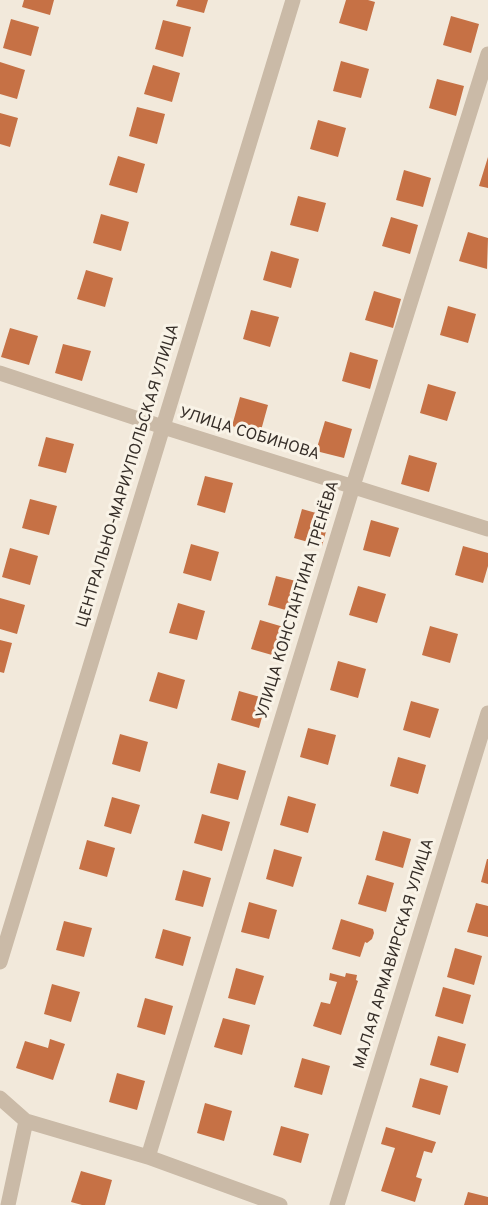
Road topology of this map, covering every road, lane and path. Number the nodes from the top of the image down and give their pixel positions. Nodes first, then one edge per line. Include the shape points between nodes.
1 (293, 0) edge
2 (488, 54) edge
3 (0, 373) edge
4 (163, 427) junction
5 (352, 486) junction
6 (488, 529) edge
7 (488, 713) edge
8 (0, 962) edge
9 (0, 1098) edge
10 (26, 1120) junction
11 (148, 1157) junction
12 (8, 1205) edge
13 (280, 1205) edge
14 (337, 1205) edge

1 - 4 street, ЦЕНТРАЛЬНО-МАРИУПОЛЬСКАЯ УЛИЦА
2 - 5 street, УЛИЦА КОНСТАНТИНА ТРЕНЁВА
3 - 4 street, УЛИЦА СОБИНОВА
4 - 5 street, УЛИЦА СОБИНОВА
4 - 8 street, ЦЕНТРАЛЬНО-МАРИУПОЛЬСКАЯ УЛИЦА
5 - 6 street, УЛИЦА СОБИНОВА
5 - 11 street, УЛИЦА КОНСТАНТИНА ТРЕНЁВА
7 - 14 street, МАЛАЯ АРМАВИРСКАЯ УЛИЦА
9 - 10 street
10 - 11 street
10 - 12 street
11 - 13 street

